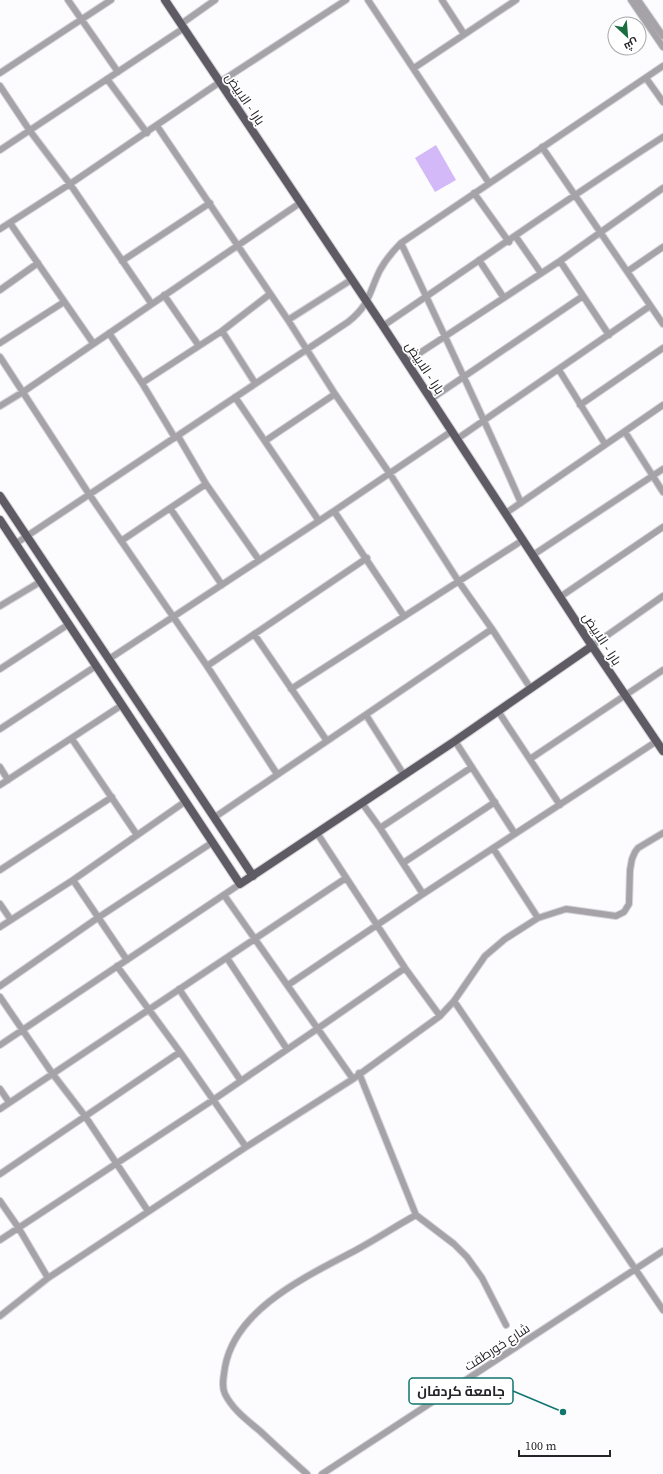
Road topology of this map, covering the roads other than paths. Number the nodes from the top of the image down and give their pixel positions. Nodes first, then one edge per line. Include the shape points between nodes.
1 (68, 0) edge
2 (111, 0) edge
3 (165, 0) edge
4 (215, 0) edge
5 (346, 0) edge
6 (368, 0) edge
7 (442, 0) edge
8 (516, 0) edge
9 (631, 0) edge
10 (638, 0) edge
11 (82, 19) junction
12 (182, 26) junction
13 (464, 34) junction
14 (663, 36) edge
15 (663, 47) edge
16 (663, 66) edge
17 (414, 68) junction
18 (118, 72) junction
19 (0, 73) edge
20 (646, 78) junction
21 (107, 79) junction
22 (220, 82) junction
23 (1, 88) edge
24 (663, 102) edge
25 (157, 126) junction
26 (30, 130) junction
27 (147, 132) junction
28 (663, 137) edge
29 (542, 147) junction
30 (0, 150) edge
31 (489, 183) junction
32 (70, 184) junction
33 (663, 188) edge
34 (474, 193) junction
35 (575, 194) junction
36 (210, 203) junction
37 (300, 203) junction
38 (10, 223) junction
39 (0, 229) edge
40 (600, 232) junction
41 (516, 237) junction
42 (509, 242) junction
43 (401, 243) junction
44 (237, 245) junction
45 (663, 247) edge
46 (479, 260) junction
47 (122, 261) junction
48 (560, 261) junction
49 (38, 263) junction
50 (628, 271) junction
51 (541, 273) junction
52 (351, 280) junction
53 (0, 290) edge
54 (270, 294) junction
55 (164, 295) junction
56 (583, 296) junction
57 (426, 297) junction
58 (504, 298) junction
59 (64, 302) junction
60 (367, 302) junction
61 (152, 303) junction
62 (650, 306) junction
63 (660, 314) edge
64 (288, 320) junction
65 (663, 324) edge
66 (383, 326) junction
67 (222, 331) junction
68 (109, 333) junction
69 (609, 335) junction
70 (446, 337) junction
71 (0, 343) edge
72 (93, 343) junction
73 (199, 346) junction
74 (663, 348) edge
75 (308, 349) junction
76 (0, 357) edge
77 (406, 362) junction
78 (559, 370) junction
79 (463, 377) junction
80 (255, 383) junction
81 (142, 384) junction
82 (23, 392) junction
83 (335, 394) junction
84 (235, 397) junction
85 (431, 399) junction
86 (580, 405) junction
87 (663, 405) edge
88 (0, 406) edge
89 (485, 419) junction
90 (452, 431) junction
91 (625, 432) junction
92 (176, 437) junction
93 (457, 438) junction
94 (265, 441) junction
95 (605, 444) junction
96 (663, 469) edge
97 (390, 474) junction
98 (652, 476) junction
99 (206, 484) junction
100 (663, 492) edge
101 (90, 494) junction
102 (0, 496) edge
103 (521, 503) junction
104 (170, 508) junction
105 (334, 511) junction
106 (506, 513) junction
107 (0, 520) edge
108 (319, 521) junction
109 (663, 527) edge
110 (27, 536) junction
111 (523, 540) junction
112 (121, 541) junction
113 (15, 544) junction
114 (533, 555) junction
115 (366, 558) junction
116 (259, 560) junction
117 (40, 582) junction
118 (459, 582) junction
119 (222, 585) junction
120 (663, 596) edge
121 (560, 597) junction
122 (0, 606) edge
123 (404, 616) junction
124 (174, 617) junction
125 (69, 624) junction
126 (492, 629) junction
127 (254, 634) junction
128 (592, 646) junction
129 (109, 659) junction
130 (96, 666) junction
131 (207, 666) junction
132 (0, 669) edge
133 (663, 670) edge
134 (292, 689) junction
135 (531, 689) junction
136 (625, 695) junction
137 (122, 705) junction
138 (498, 711) junction
139 (366, 715) junction
140 (0, 729) edge
141 (72, 739) junction
142 (327, 741) junction
143 (455, 741) junction
144 (661, 746) edge
145 (530, 759) junction
146 (0, 767) edge
147 (472, 767) junction
148 (277, 774) junction
149 (404, 775) junction
150 (8, 780) junction
151 (0, 785) edge
152 (112, 797) junction
153 (186, 802) junction
154 (495, 802) junction
155 (362, 803) junction
156 (560, 804) junction
157 (215, 817) junction
158 (380, 828) junction
159 (317, 833) junction
160 (663, 833) edge
161 (515, 834) junction
162 (137, 835) junction
163 (213, 842) junction
164 (493, 848) junction
165 (403, 863) junction
166 (0, 870) edge
167 (253, 876) junction
168 (346, 878) junction
169 (73, 880) junction
170 (240, 884) junction
171 (423, 894) junction
172 (224, 895) junction
173 (0, 904) edge
174 (99, 917) junction
175 (538, 918) junction
176 (11, 920) junction
177 (377, 925) junction
178 (0, 927) edge
179 (256, 939) junction
180 (227, 958) junction
181 (126, 960) junction
182 (117, 966) junction
183 (405, 968) junction
184 (288, 985) junction
185 (0, 986) edge
186 (179, 989) junction
187 (0, 997) edge
188 (454, 1001) junction
189 (149, 1010) junction
190 (440, 1016) junction
191 (317, 1029) junction
192 (22, 1030) junction
193 (0, 1045) edge
194 (287, 1049) junction
195 (180, 1052) junction
196 (52, 1073) junction
197 (359, 1073) junction
198 (353, 1079) junction
199 (240, 1081) junction
200 (0, 1089) edge
201 (213, 1100) junction
202 (9, 1102) junction
203 (0, 1109) edge
204 (85, 1116) junction
205 (246, 1147) junction
206 (115, 1163) junction
207 (0, 1174) edge
208 (0, 1201) edge
209 (148, 1211) junction
210 (416, 1215) junction
211 (18, 1227) junction
212 (0, 1240) edge
213 (663, 1251) edge
214 (636, 1269) junction
215 (48, 1278) junction
216 (663, 1310) edge
217 (0, 1316) edge
218 (506, 1325) dead end
219 (307, 1474) edge
220 (322, 1474) edge

1 - 11 street
2 - 11 street
3 - 12 main road, بارا - الابيض
4 - 12 street
5 - 22 street
6 - 17 street
7 - 13 street
8 - 13 street
9 - 15 street
10 - 14 street
11 - 18 street
11 - 19 street
12 - 18 street
12 - 22 main road, بارا - الابيض
13 - 17 street
16 - 20 street
17 - 31 street
18 - 21 street
20 - 24 street
20 - 29 street
21 - 26 street
21 - 27 street
22 - 25 street
22 - 37 main road, بارا - الابيض
23 - 26 street
25 - 27 street
25 - 36 street
26 - 30 street
26 - 32 street
27 - 32 street
28 - 35 street
29 - 31 street
29 - 35 street
31 - 34 street
32 - 38 street
32 - 47 street
33 - 40 street
34 - 42 street
34 - 43 street
35 - 40 street
35 - 41 street
36 - 44 street
36 - 47 street
37 - 44 street
37 - 52 main road, بارا - الابيض
38 - 39 street
38 - 49 street
40 - 48 street
40 - 50 street
41 - 42 street
41 - 51 street
42 - 46 street
43 - 57 street
43 - 60 street via 380,270
44 - 54 street
44 - 55 street
45 - 50 street
46 - 57 street
46 - 58 street
47 - 61 street
48 - 51 street
48 - 56 street
49 - 53 street
49 - 59 street
50 - 62 street
51 - 58 street
52 - 60 main road, بارا - الابيض
52 - 64 street
54 - 64 street
54 - 67 street
55 - 61 street
55 - 73 street
56 - 69 street
56 - 79 street
57 - 66 street
57 - 70 street
58 - 70 street
59 - 71 street
59 - 72 street
60 - 66 main road, بارا - الابيض
60 - 75 street via 359,313
61 - 68 street
62 - 63 street
62 - 69 street
63 - 65 street
64 - 75 street
66 - 77 main road, بارا - الابيض
67 - 73 street
67 - 80 street
68 - 72 street
68 - 81 street
69 - 78 street
70 - 77 street
70 - 79 street
72 - 82 street
73 - 81 street
74 - 86 street
75 - 80 street
75 - 83 street
76 - 82 street
77 - 85 main road, بارا - الابيض
78 - 86 street
78 - 89 street
79 - 85 street
79 - 89 street
80 - 84 street
81 - 92 street
82 - 88 street
82 - 101 street
83 - 94 street
83 - 97 street
84 - 92 street
84 - 94 street
85 - 90 main road, بارا - الابيض
86 - 95 street
87 - 91 street
89 - 93 street
89 - 103 street
90 - 93 main road, بارا - الابيض
90 - 97 street
91 - 95 street
91 - 98 street
92 - 99 street
92 - 101 street
93 - 106 main road, بارا - الابيض
94 - 108 street
95 - 103 street
96 - 98 street
97 - 105 street
97 - 118 street
98 - 100 street
98 - 114 street
99 - 104 street
99 - 116 street
101 - 110 street
101 - 112 street
102 - 110 main road
103 - 106 street
104 - 112 street
104 - 119 street
105 - 108 street
105 - 115 street
106 - 111 main road, بارا - الابيض
107 - 113 main road
108 - 116 street
109 - 121 street
110 - 113 street
110 - 129 main road
111 - 114 main road, بارا - الابيض
111 - 118 street
112 - 124 street
113 - 117 main road
114 - 121 main road, بارا - الابيض
115 - 123 street
115 - 127 street
116 - 119 street
117 - 122 street
117 - 125 main road
118 - 123 street
118 - 126 street
119 - 124 street
120 - 128 street
121 - 128 main road, بارا - الابيض
123 - 134 street
124 - 129 street
124 - 131 street
125 - 130 main road
125 - 132 street
126 - 135 street
126 - 139 street
127 - 131 street
127 - 134 street
128 - 135 main road
128 - 136 main road, بارا - الابيض
129 - 157 main road
130 - 137 main road
130 - 140 street
131 - 148 street
133 - 136 street
134 - 142 street
135 - 138 main road
136 - 144 main road, بارا - الابيض
136 - 145 street
137 - 141 street
137 - 153 main road
138 - 143 main road
138 - 145 street
139 - 142 street
139 - 149 street
141 - 150 street
141 - 152 street
142 - 148 street
143 - 147 street
143 - 149 main road
144 - 156 street
145 - 156 street
146 - 150 street
147 - 154 street
147 - 158 street
148 - 157 street
149 - 155 main road
150 - 151 street
152 - 162 street
152 - 166 street
153 - 162 street
153 - 163 main road
154 - 161 street
154 - 165 street
155 - 158 street
155 - 159 main road
156 - 161 street
157 - 167 main road
158 - 165 street
159 - 167 main road
159 - 168 street
160 - 175 street via 638,848 632,858 629,904 624,912 616,916 566,909
161 - 164 street
162 - 169 street
163 - 170 main road
163 - 174 street
164 - 171 street
164 - 175 street
165 - 171 street
167 - 170 main road
168 - 177 street
168 - 179 street
169 - 174 street
169 - 176 street
170 - 172 street
171 - 177 street
172 - 179 street
172 - 181 street
173 - 176 street
174 - 181 street
174 - 185 street
175 - 188 street via 505,939 485,956
176 - 178 street
177 - 183 street
177 - 184 street
179 - 180 street
179 - 184 street
180 - 186 street
180 - 194 street
181 - 182 street
182 - 189 street
182 - 192 street
183 - 190 street
183 - 191 street
184 - 191 street
186 - 189 street
186 - 199 street
187 - 192 street
188 - 190 street
188 - 214 street
189 - 195 street
189 - 196 street
190 - 197 street
191 - 194 street
191 - 198 street
192 - 193 street
192 - 196 street
194 - 199 street
195 - 201 street
195 - 204 street
196 - 202 street
196 - 204 street
197 - 198 street
197 - 210 street
198 - 205 street
199 - 201 street
200 - 202 street
201 - 205 street
201 - 206 street
202 - 203 street
204 - 206 street
204 - 207 street
205 - 209 street
206 - 209 street
206 - 211 street
208 - 211 street
209 - 215 street
210 - 218 street via 467,1257 482,1278
210 - 219 street via 294,1284 269,1302 248,1322 226,1361 224,1393 234,1408
211 - 212 street
211 - 215 street
213 - 214 street, شارع خورطقت
214 - 216 street
214 - 220 street, شارع خورطقت
215 - 217 street

